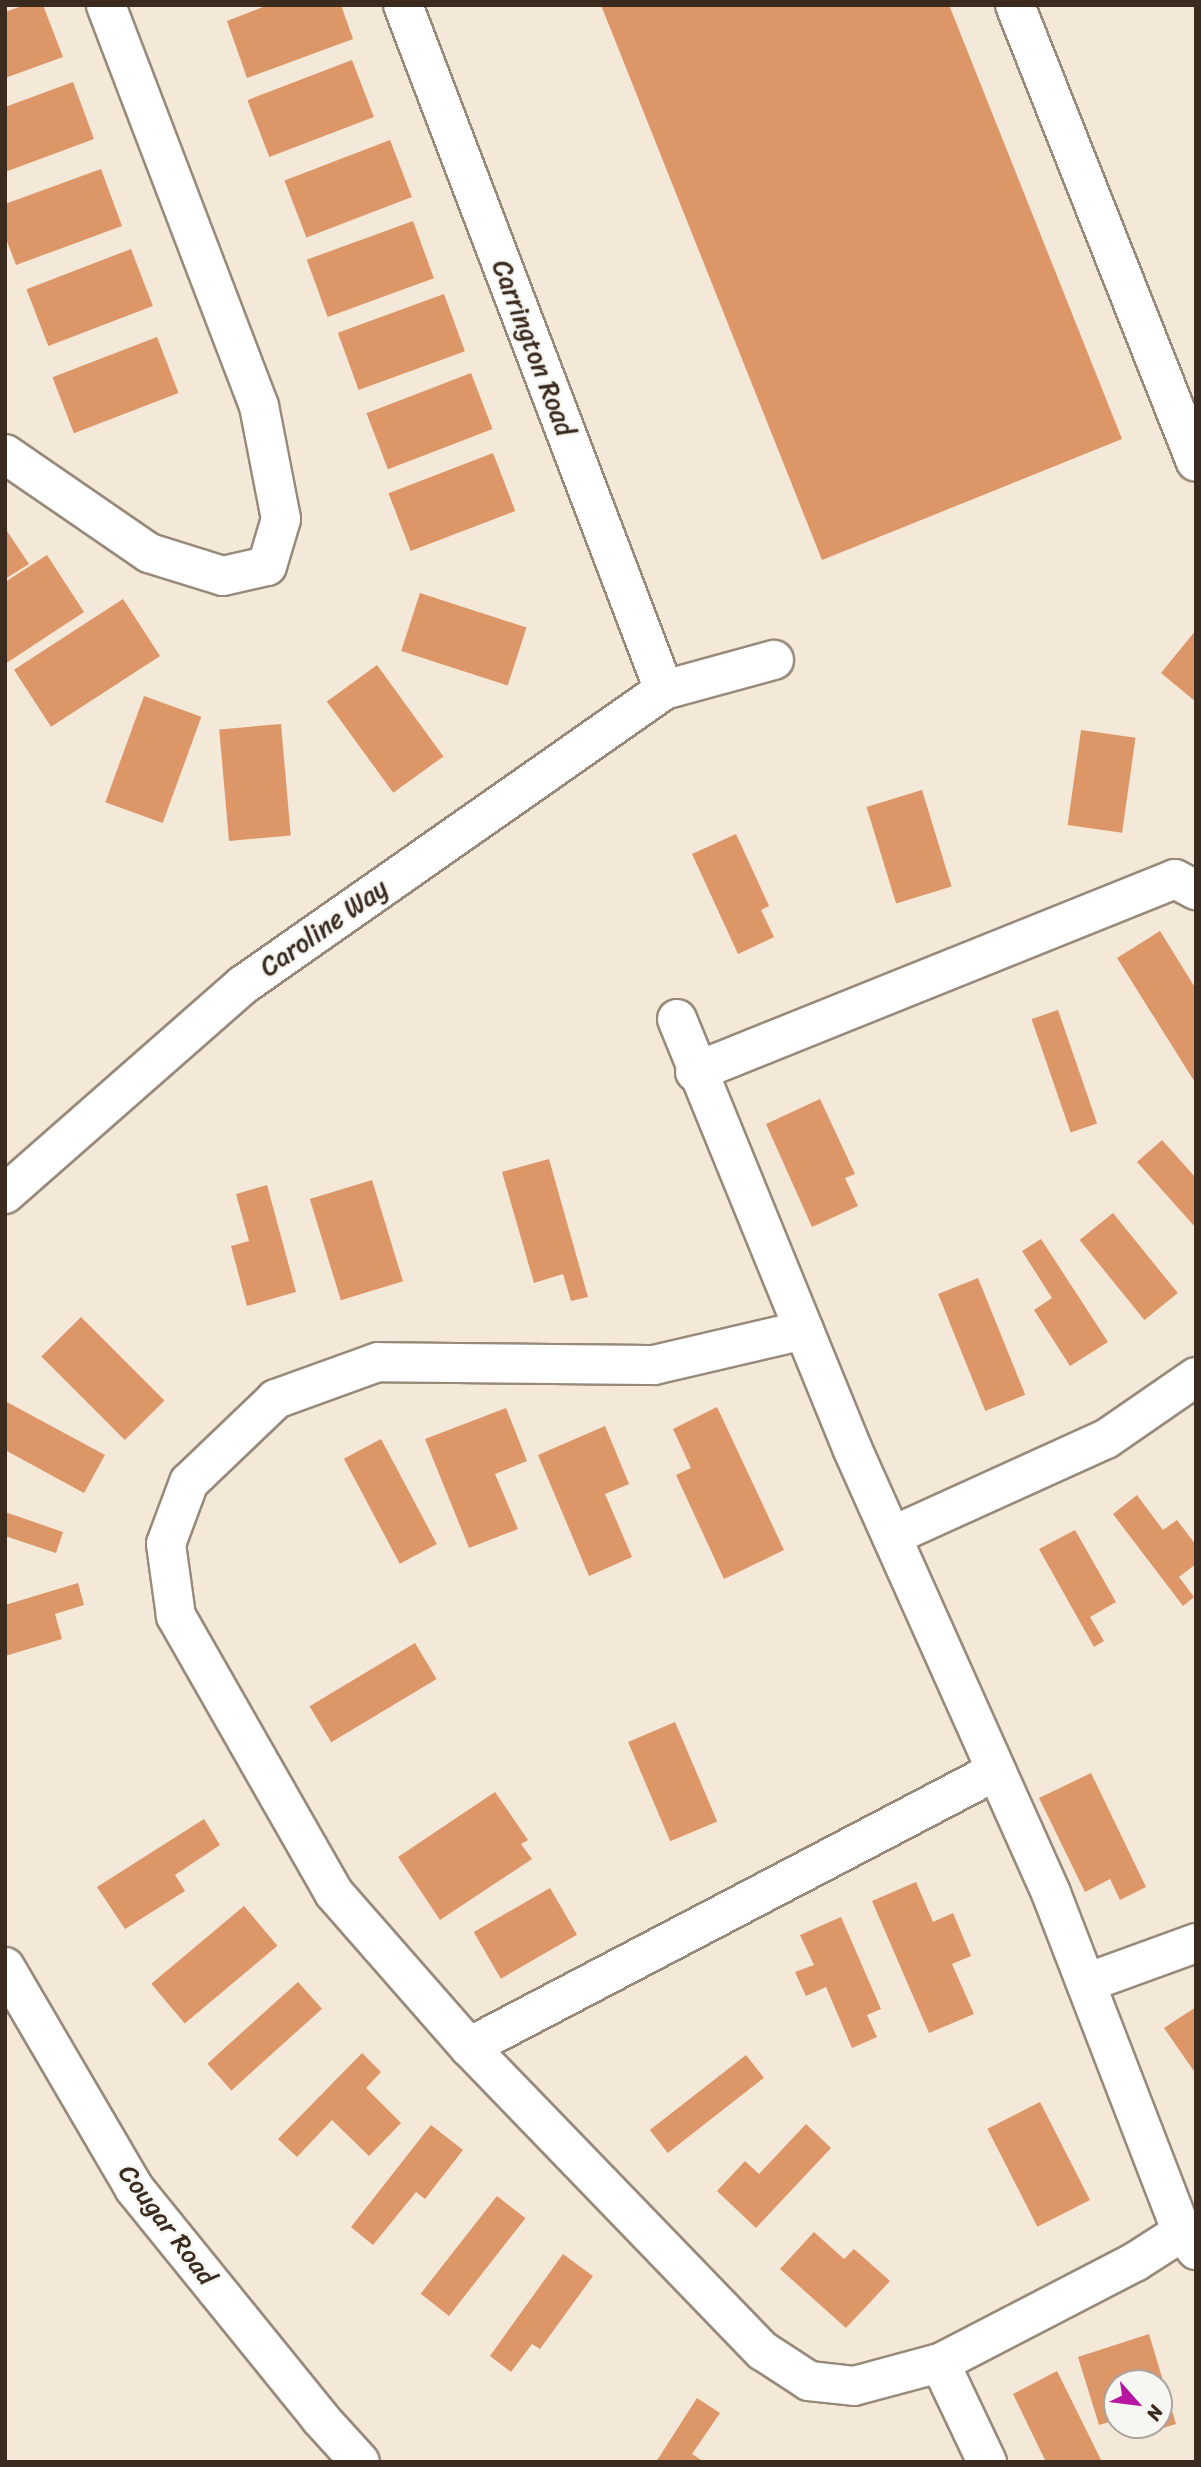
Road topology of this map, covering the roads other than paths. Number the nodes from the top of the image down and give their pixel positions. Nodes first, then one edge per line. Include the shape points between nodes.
1 (106, 5) edge
2 (402, 5) edge
3 (1015, 5) edge
4 (5, 454) edge
5 (1196, 461) edge
6 (774, 660) dead end
7 (664, 690) junction
8 (1196, 890) edge
9 (677, 1019) dead end
10 (695, 1072) junction
11 (5, 1194) edge
12 (804, 1330) junction
13 (1196, 1377) edge
14 (892, 1536) junction
15 (996, 1771) junction
16 (1196, 1943) edge
17 (5, 1967) edge
18 (1086, 1983) junction
19 (469, 2047) junction
20 (1189, 2241) edge
21 (940, 2363) junction
22 (360, 2462) edge
23 (987, 2462) edge

1 - 4 street via 259,406 281,519 267,566 223,576 149,553
2 - 7 street, Carrington Road
3 - 5 street
6 - 7 street, Caroline Way
7 - 11 street, Caroline Way via 243,985
8 - 10 street via 1175,879
9 - 10 street
10 - 12 street
12 - 14 street
12 - 19 street via 654,1364 378,1362 276,1399 189,1482 166,1544 176,1616 334,1893
13 - 14 street via 1106,1438
14 - 15 street
15 - 18 street
15 - 19 street
16 - 18 street
17 - 22 street, Cougar Road via 134,2188
18 - 20 street
19 - 21 street via 763,2351 809,2381 854,2386
20 - 21 street via 1135,2262
21 - 23 street

